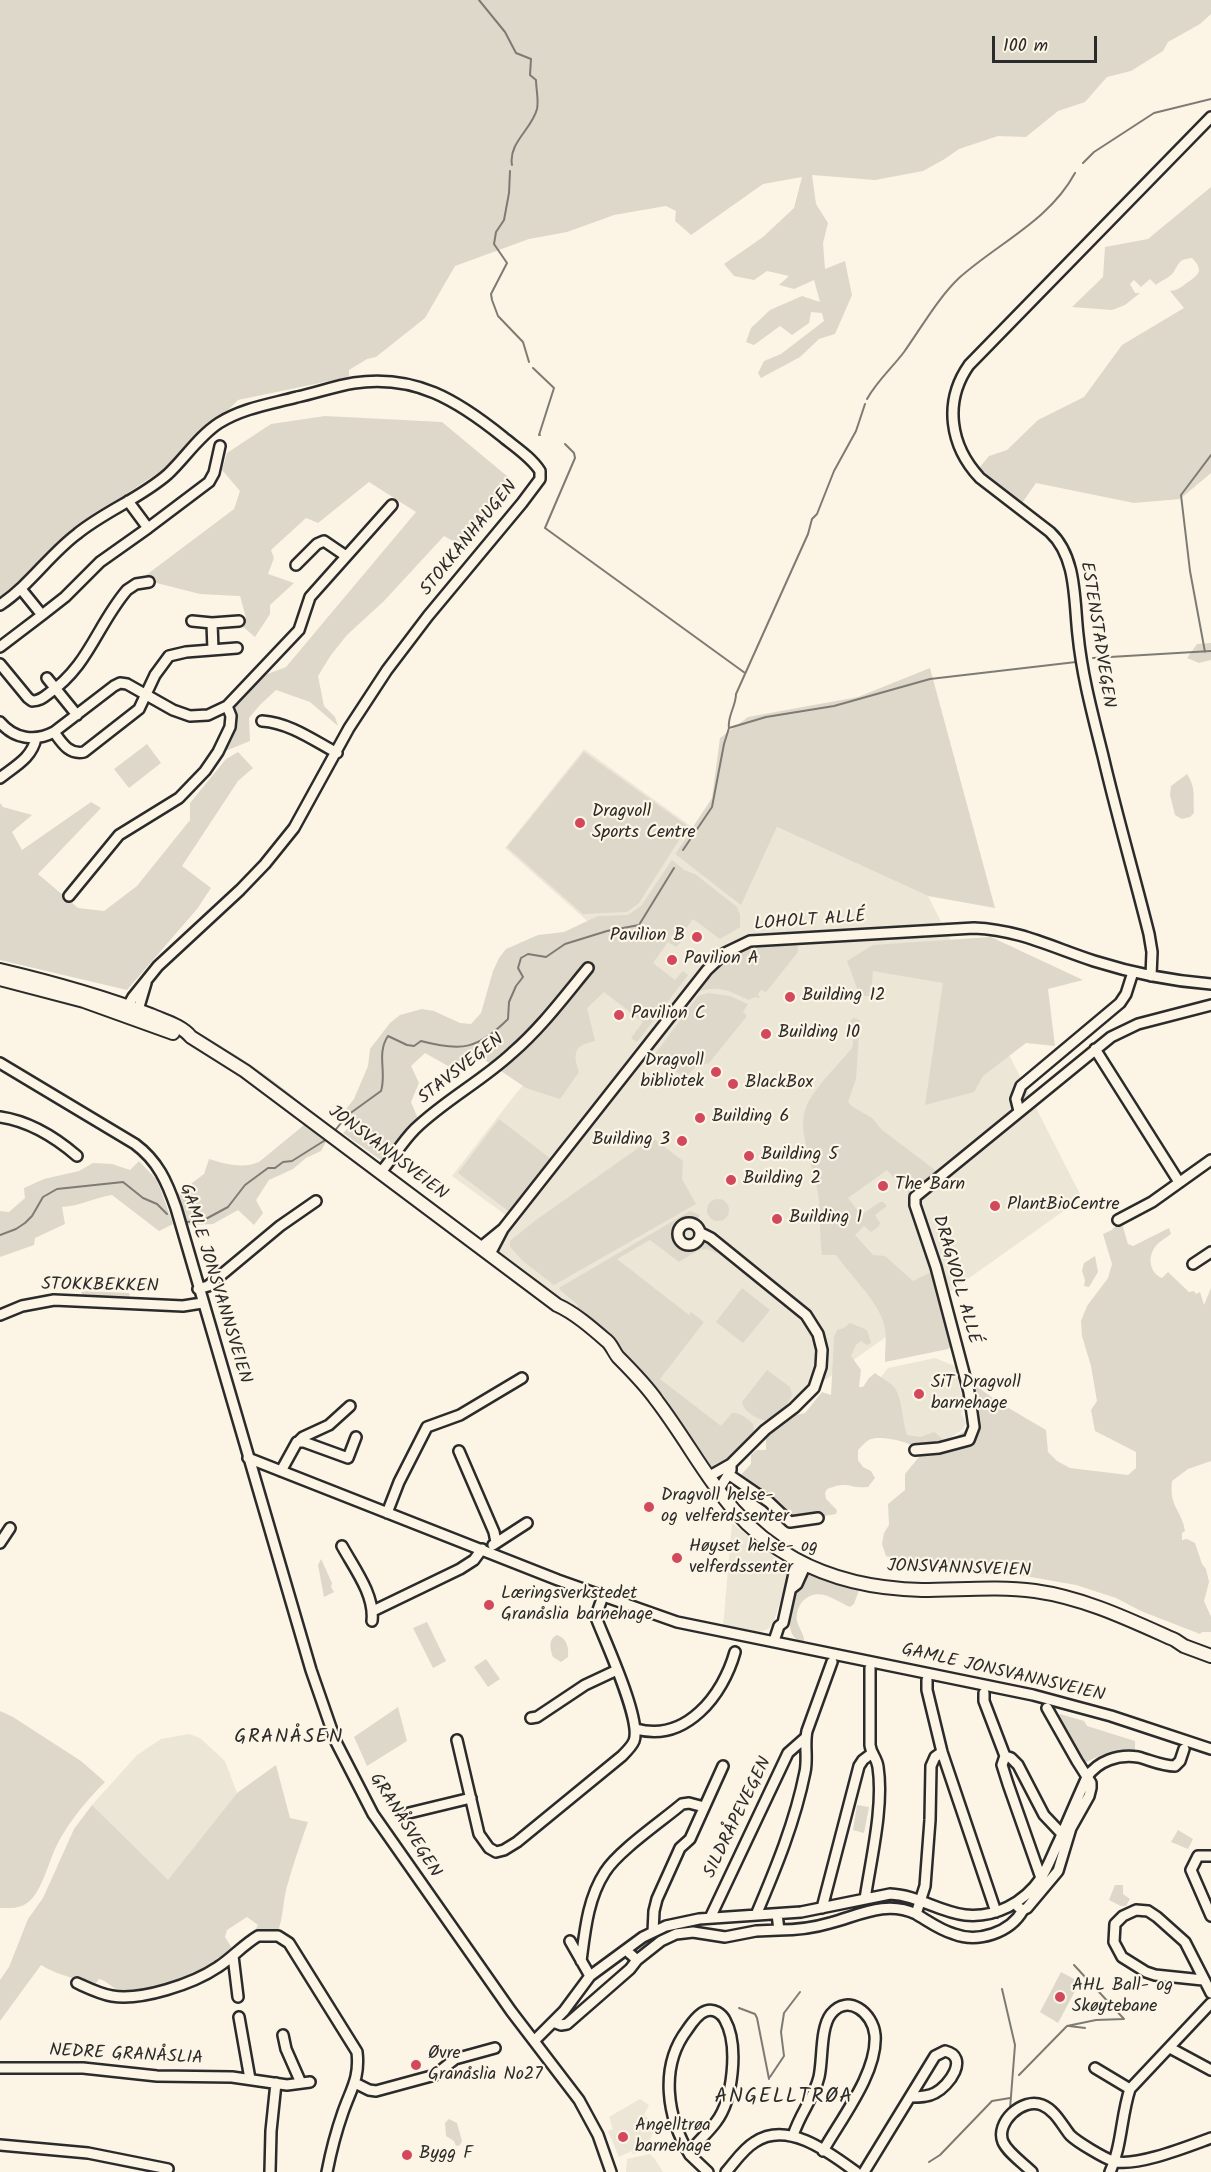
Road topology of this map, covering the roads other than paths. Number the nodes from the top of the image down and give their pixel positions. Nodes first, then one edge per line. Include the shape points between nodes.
1 (1211, 117) edge
2 (220, 446) dead end
3 (128, 501) junction
4 (392, 505) dead end
5 (148, 528) junction
6 (346, 556) junction
7 (296, 565) dead end
8 (149, 582) dead end
9 (21, 589) junction
10 (0, 605) edge
11 (42, 615) junction
12 (192, 621) dead end
13 (239, 621) dead end
14 (212, 623) junction
15 (0, 647) edge
16 (237, 648) dead end
17 (213, 650) junction
18 (0, 664) edge
19 (47, 678) dead end
20 (57, 688) junction
21 (145, 694) junction
22 (226, 706) junction
23 (77, 715) junction
24 (262, 721) dead end
25 (0, 722) edge
26 (54, 732) junction
27 (36, 738) junction
28 (337, 753) junction
29 (0, 763) edge
30 (4, 775) edge
31 (69, 896) dead end
32 (588, 968) dead end
33 (0, 970) edge
34 (1133, 972) junction
35 (1151, 976) junction
36 (0, 979) edge
37 (1211, 984) edge
38 (1211, 1005) edge
39 (132, 1011) junction
40 (1095, 1049) junction
41 (0, 1063) edge
42 (1019, 1111) junction
43 (0, 1117) edge
44 (77, 1156) dead end
45 (1211, 1160) edge
46 (381, 1172) junction
47 (1179, 1182) junction
48 (316, 1201) dead end
49 (1118, 1220) dead end
50 (700, 1233) dead end
51 (486, 1251) junction
52 (1211, 1252) edge
53 (1193, 1264) dead end
54 (198, 1289) junction
55 (202, 1303) junction
56 (0, 1316) edge
57 (522, 1378) dead end
58 (350, 1406) dead end
59 (356, 1437) dead end
60 (299, 1441) junction
61 (915, 1450) dead end
62 (459, 1451) dead end
63 (248, 1458) junction
64 (731, 1464) junction
65 (281, 1471) junction
66 (731, 1476) dead end
67 (708, 1477) junction
68 (718, 1491) junction
69 (387, 1513) junction
70 (818, 1518) dead end
71 (527, 1522) dead end
72 (10, 1528) dead end
73 (496, 1542) junction
74 (0, 1543) edge
75 (342, 1546) dead end
76 (486, 1551) junction
77 (801, 1562) junction
78 (603, 1596) junction
79 (783, 1623) junction
80 (774, 1641) junction
81 (1176, 1641) junction
82 (785, 1643) junction
83 (1211, 1648) edge
84 (735, 1652) dead end
85 (1211, 1656) edge
86 (832, 1662) dead end
87 (870, 1668) dead end
88 (616, 1670) junction
89 (927, 1680) dead end
90 (984, 1693) dead end
91 (1047, 1708) dead end
92 (531, 1718) dead end
93 (636, 1729) junction
94 (805, 1738) junction
95 (457, 1740) dead end
96 (1184, 1749) dead end
97 (1211, 1749) edge
98 (942, 1752) junction
99 (871, 1754) junction
100 (1004, 1760) junction
101 (723, 1766) dead end
102 (1089, 1780) junction
103 (471, 1798) junction
104 (704, 1807) junction
105 (409, 1813) dead end
106 (1062, 1834) junction
107 (1211, 1856) edge
108 (1041, 1878) junction
109 (865, 1899) junction
110 (921, 1901) junction
111 (1013, 1904) junction
112 (822, 1908) junction
113 (1023, 1910) junction
114 (996, 1911) junction
115 (777, 1914) junction
116 (916, 1914) junction
117 (756, 1915) junction
118 (1211, 1916) edge
119 (710, 1918) junction
120 (779, 1930) junction
121 (653, 1932) junction
122 (570, 1941) dead end
123 (627, 1951) junction
124 (233, 1956) junction
125 (637, 1960) junction
126 (581, 1961) junction
127 (590, 1976) junction
128 (1203, 1980) junction
129 (76, 1983) dead end
130 (1211, 1993) edge
131 (238, 1997) dead end
132 (1211, 2003) edge
133 (239, 2017) dead end
134 (553, 2022) junction
135 (283, 2035) dead end
136 (534, 2041) junction
137 (495, 2048) dead end
138 (1170, 2048) junction
139 (0, 2068) edge
140 (1095, 2068) dead end
141 (1211, 2070) edge
142 (250, 2079) junction
143 (276, 2083) junction
144 (355, 2083) junction
145 (1130, 2089) junction
146 (911, 2097) junction
147 (793, 2136) junction
148 (1211, 2138) edge
149 (0, 2145) edge
150 (823, 2151) junction
151 (689, 2153) junction
152 (1115, 2162) junction
153 (168, 2169) dead end
154 (270, 2172) edge
155 (327, 2172) edge
156 (610, 2172) edge
157 (708, 2172) edge
158 (726, 2172) edge
159 (856, 2172) edge
160 (864, 2172) edge
161 (1032, 2172) edge
162 (1110, 2172) edge

1 - 35 street, ESTENSTADVEGEN via 974,360 958,383 953,407 958,446 970,468 1050,532 1067,556 1084,678 1149,934
2 - 5 street via 209,482
3 - 5 street
3 - 9 street, STOKKANHAUGEN via 72,537
3 - 28 street, STOKKANHAUGEN via 161,480 209,431 228,418 369,382 407,384 448,398 487,424 539,469 540,479 522,503 387,670
4 - 6 street
5 - 11 street via 100,562
6 - 7 street via 320,541
6 - 22 street via 310,597 299,630
8 - 20 street via 136,584 124,593 89,651
9 - 10 street, STOKKANHAUGEN
9 - 11 street
11 - 15 street
12 - 14 street
13 - 14 street
14 - 17 street
16 - 17 street
17 - 21 street via 169,656
18 - 20 street via 30,700 37,701
19 - 20 street
20 - 23 street
21 - 22 street via 190,716 208,715
21 - 23 street via 127,684 117,684
21 - 26 street via 136,712 84,752 67,749
22 - 31 street via 231,716 230,727 205,771 179,798 119,835
23 - 26 street
24 - 28 street via 301,732
25 - 27 street via 14,734
26 - 27 street
27 - 30 street via 27,756
28 - 39 street, STOKKANHAUGEN via 294,828 266,864 169,955 146,983
29 - 30 street
32 - 46 street, STAVSVEGEN via 519,1047 414,1130
33 - 39 main road, JONSVANNSVEIEN
34 - 35 street, LOHOLT ALLÉ
34 - 42 street via 1120,1003 1020,1086 1016,1099
34 - 51 street, LOHOLT ALLÉ via 997,929 750,941 720,957 707,970
35 - 37 street, LOHOLT ALLÉ
36 - 39 main road, JONSVANNSVEIEN
38 - 40 street, DRAGVOLL ALLÉ via 1128,1028
39 - 46 main road, JONSVANNSVEIEN via 186,1031
40 - 42 street, DRAGVOLL ALLÉ
40 - 47 street
41 - 54 street, GAMLE JONSVANNSVEIEN via 118,1133 150,1157 170,1192
42 - 61 street, DRAGVOLL ALLÉ via 915,1197 963,1370 974,1427 969,1440
43 - 44 street via 32,1127 68,1146
45 - 47 street
46 - 51 main road, JONSVANNSVEIEN
47 - 49 street
48 - 54 street via 208,1287
50 - 64 street via 806,1315 818,1334 822,1350 814,1388
51 - 67 main road, JONSVANNSVEIEN via 616,1354 657,1401
52 - 53 street
54 - 55 street, GAMLE JONSVANNSVEIEN
55 - 56 street, STOKKBEKKEN via 54,1300 22,1306
55 - 63 street, GAMLE JONSVANNSVEIEN
57 - 69 street via 460,1415 427,1427
58 - 60 street via 325,1428
59 - 60 street via 348,1458
60 - 65 street
62 - 73 street
63 - 65 street, GAMLE JONSVANNSVEIEN
63 - 136 street, GRANÅSVEGEN via 311,1670 346,1763 394,1845
64 - 67 street
64 - 68 street
65 - 69 street, GAMLE JONSVANNSVEIEN
66 - 70 street via 790,1522
67 - 68 main road, JONSVANNSVEIEN
68 - 77 main road, JONSVANNSVEIEN via 750,1527
69 - 76 street, GAMLE JONSVANNSVEIEN
71 - 73 street
72 - 74 street
73 - 76 street
75 - 76 street via 368,1596 373,1616
76 - 78 street, GAMLE JONSVANNSVEIEN
77 - 79 street
77 - 81 main road, JONSVANNSVEIEN via 848,1580 892,1588 1014,1589 1053,1594 1091,1604
78 - 80 street, GAMLE JONSVANNSVEIEN via 701,1628
78 - 88 street via 597,1620
79 - 80 street via 778,1626
79 - 82 street
80 - 82 street, GAMLE JONSVANNSVEIEN
81 - 83 main road, JONSVANNSVEIEN
81 - 85 main road, JONSVANNSVEIEN
82 - 97 street, GAMLE JONSVANNSVEIEN via 1033,1695
84 - 93 street via 730,1672 696,1717 679,1727 649,1732
86 - 94 street, SILDRÅPEVEGEN
87 - 99 street
88 - 92 street
88 - 93 street
89 - 98 street
90 - 100 street
91 - 102 street
93 - 103 street via 634,1742 618,1760 504,1850 496,1852 485,1844
94 - 117 street, SILDRÅPEVEGEN via 807,1762 797,1807
94 - 119 street, SILDRÅPEVEGEN via 788,1753
95 - 103 street
96 - 102 street via 1175,1766 1138,1757 1116,1758 1092,1770
98 - 110 street via 932,1763
98 - 114 street
99 - 109 street via 878,1765 879,1798
99 - 112 street via 859,1766
100 - 106 street via 1011,1758 1018,1765 1044,1815
100 - 108 street
101 - 104 street, SILDRÅPEVEGEN
102 - 106 street
102 - 113 street via 1089,1796 1071,1828 1058,1871
103 - 105 street
104 - 121 street, SILDRÅPEVEGEN via 657,1899
104 - 126 street via 682,1804 607,1869 591,1904
106 - 108 street
107 - 118 street via 1198,1856 1191,1870
108 - 111 street
109 - 110 street via 890,1894
109 - 112 street
110 - 114 street via 965,1915
110 - 116 street
111 - 113 street
111 - 114 street
112 - 115 street
113 - 116 street via 1017,1921 982,1936 960,1936
115 - 117 street
115 - 120 street
116 - 120 street via 889,1908 869,1910 809,1929
117 - 119 street
119 - 121 street via 679,1922
120 - 125 street via 725,1936 676,1934 660,1941
121 - 123 street
122 - 126 street
123 - 125 street
123 - 127 street
124 - 129 street via 202,1977 162,1991 120,1997
124 - 131 street
124 - 144 street via 258,1936 276,1936 289,1943 357,2052
125 - 134 street via 567,2024
126 - 127 street
127 - 134 street
128 - 128 street via 1185,1942 1148,1911 1136,1910 1115,1924 1114,1942 1122,1957 1155,1975
128 - 130 street
132 - 138 street
133 - 142 street
134 - 136 street
135 - 143 street, NEDRE GRANÅSLIA via 286,2049 305,2083
136 - 156 street, GRANÅSVEGEN via 585,2110
137 - 144 street via 455,2059 435,2075 376,2091
138 - 141 street
138 - 145 street
139 - 142 street, NEDRE GRANÅSLIA via 83,2068 157,2076
140 - 145 street
142 - 143 street, NEDRE GRANÅSLIA
143 - 154 street
144 - 155 street via 335,2133
145 - 152 street
146 - 146 street via 939,2091 957,2067 955,2056 945,2051 937,2054
146 - 160 street
147 - 150 street
147 - 150 street via 819,2079 828,2018 842,2006 861,2009 874,2031 873,2056 864,2080
147 - 158 street via 764,2137
148 - 152 street via 1147,2160
149 - 153 street via 88,2153
150 - 159 street
151 - 151 street via 717,2121 732,2078 727,2024 717,2011 707,2010 699,2016 672,2055 672,2109
151 - 157 street
152 - 161 street via 1072,2137 1048,2108 1028,2104 1014,2110 1002,2137 1004,2144
152 - 162 street

